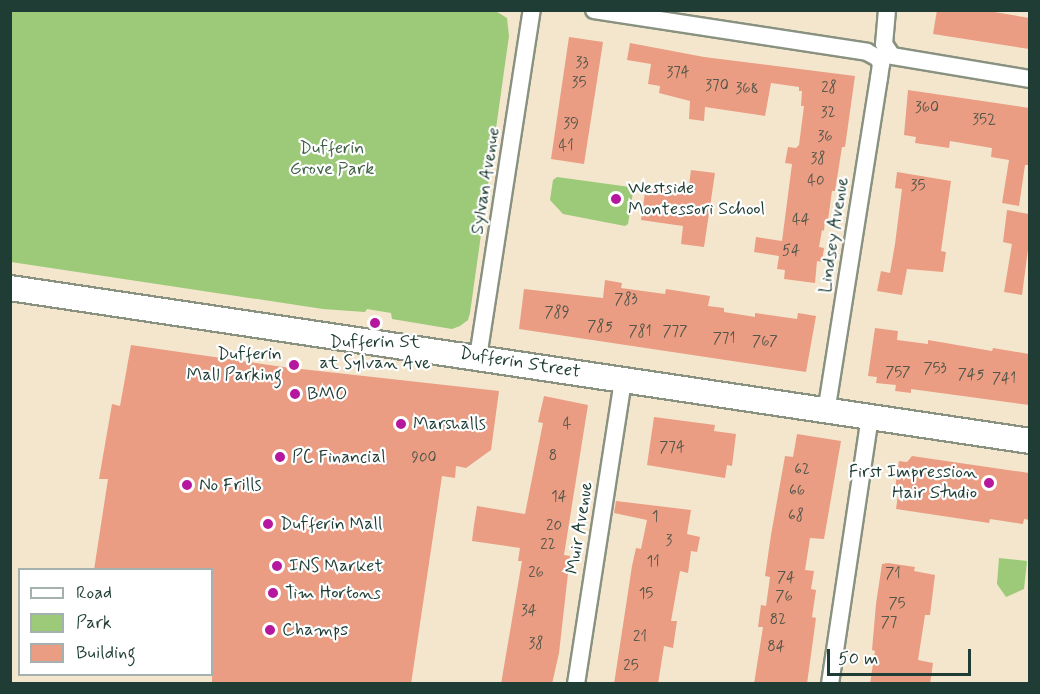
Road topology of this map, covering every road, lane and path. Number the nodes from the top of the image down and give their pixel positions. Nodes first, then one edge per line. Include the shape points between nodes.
1 (532, 10) edge
2 (594, 10) edge
3 (888, 10) edge
4 (1029, 79) edge
5 (10, 288) edge
6 (478, 357) junction
7 (623, 379) junction
8 (826, 411) junction
9 (870, 417) junction
10 (1029, 441) edge
11 (576, 684) edge
12 (830, 684) edge

1 - 6 street, Sylvan Avenue
2 - 8 street, Lindsey Avenue via 867,52 875,54 881,64
3 - 4 street via 884,44 896,58
5 - 6 main road, Dufferin Street
6 - 7 main road, Dufferin Street
7 - 8 main road, Dufferin Street
7 - 11 street, Muir Avenue
8 - 9 main road, Dufferin Street
9 - 10 main road, Dufferin Street
9 - 12 street

